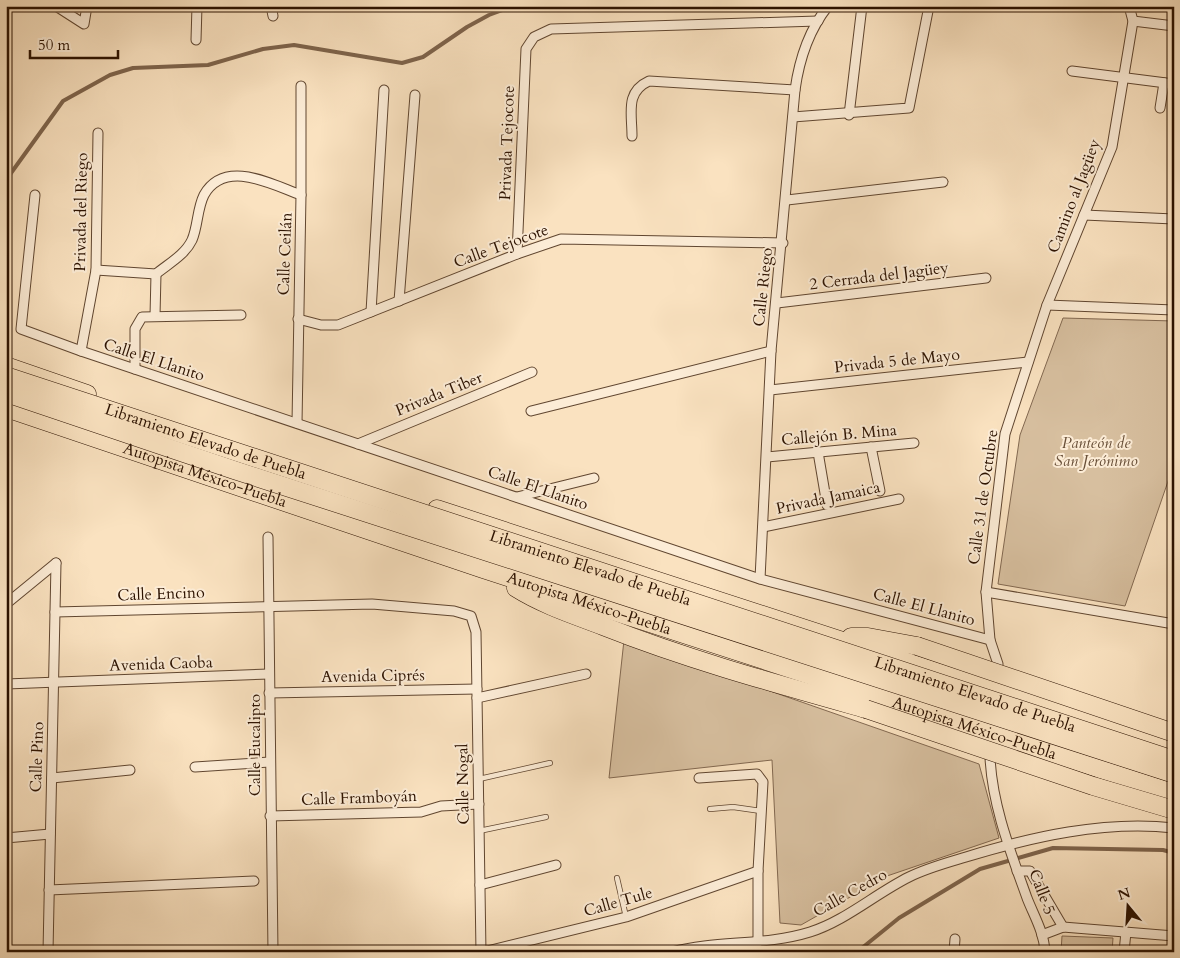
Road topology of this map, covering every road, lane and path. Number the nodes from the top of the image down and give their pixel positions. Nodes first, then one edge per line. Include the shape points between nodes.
1 (56, 6) edge
2 (87, 6) edge
3 (197, 6) edge
4 (271, 6) edge
5 (828, 6) edge
6 (862, 6) edge
7 (929, 6) edge
8 (1129, 6) edge
9 (273, 16) dead end
10 (818, 21) junction
11 (1132, 21) junction
12 (1174, 26) edge
13 (196, 40) dead end
14 (1072, 71) dead end
15 (1123, 78) junction
16 (1169, 84) edge
17 (301, 86) dead end
18 (384, 90) dead end
19 (795, 90) junction
20 (415, 95) dead end
21 (1160, 108) dead end
22 (849, 115) junction
23 (793, 117) junction
24 (98, 132) dead end
25 (632, 136) dead end
26 (943, 182) dead end
27 (35, 195) dead end
28 (301, 195) junction
29 (787, 200) junction
30 (1084, 215) junction
31 (1174, 219) edge
32 (783, 243) junction
33 (518, 254) junction
34 (96, 270) junction
35 (156, 274) junction
36 (986, 278) dead end
37 (399, 300) junction
38 (777, 303) junction
39 (1047, 305) junction
40 (1174, 310) edge
41 (371, 312) junction
42 (241, 315) dead end
43 (155, 316) junction
44 (298, 319) junction
45 (81, 351) junction
46 (771, 351) junction
47 (1028, 362) junction
48 (6, 366) edge
49 (135, 369) junction
50 (532, 372) dead end
51 (6, 376) edge
52 (770, 390) junction
53 (6, 393) edge
54 (6, 408) edge
55 (531, 411) dead end
56 (297, 423) junction
57 (914, 443) dead end
58 (358, 444) junction
59 (872, 447) junction
60 (818, 452) junction
61 (767, 457) junction
62 (594, 478) dead end
63 (880, 491) dead end
64 (517, 497) junction
65 (899, 499) dead end
66 (827, 505) dead end
67 (763, 526) junction
68 (268, 537) dead end
69 (483, 569) junction
70 (760, 579) junction
71 (986, 592) junction
72 (6, 604) edge
73 (269, 606) junction
74 (55, 612) junction
75 (471, 616) joint
76 (1174, 624) edge
77 (834, 638) junction
78 (990, 640) junction
79 (998, 664) dead end
80 (269, 674) junction
81 (586, 674) dead end
82 (54, 683) junction
83 (6, 684) edge
84 (270, 693) junction
85 (477, 694) junction
86 (1174, 733) edge
87 (1174, 749) edge
88 (990, 757) dead end
89 (1174, 760) edge
90 (270, 762) junction
91 (550, 763) dead end
92 (195, 767) dead end
93 (130, 770) dead end
94 (1174, 774) edge
95 (52, 778) junction
96 (700, 778) dead end
97 (478, 779) junction
98 (1174, 793) edge
99 (479, 804) junction
100 (710, 809) dead end
101 (1174, 810) edge
102 (761, 811) junction
103 (270, 816) junction
104 (546, 817) dead end
105 (1174, 828) edge
106 (479, 831) junction
107 (50, 834) junction
108 (6, 838) edge
109 (1010, 847) junction
110 (556, 864) dead end
111 (1017, 869) junction
112 (758, 871) junction
113 (617, 878) dead end
114 (254, 881) dead end
115 (480, 886) junction
116 (49, 890) junction
117 (626, 918) junction
118 (1063, 927) junction
119 (1126, 932) junction
120 (1042, 935) junction
121 (1174, 936) edge
122 (955, 939) dead end
123 (758, 942) junction
124 (48, 952) edge
125 (273, 952) edge
126 (482, 952) edge
127 (672, 952) edge
128 (954, 952) edge
129 (1045, 952) edge
130 (1124, 952) edge

1 - 2 street via 84,24
3 - 13 street
4 - 9 street
5 - 10 street, Calle Riego
6 - 22 street
7 - 22 street via 909,108
8 - 11 street, Camino al Jagüey
10 - 19 street, Calle Riego via 798,67
10 - 33 street, Privada Tejocote via 551,29 534,37 526,49
11 - 12 street
11 - 15 street, Camino al Jagüey
14 - 15 street
15 - 16 street
15 - 30 street, Camino al Jagüey via 1112,147
16 - 21 street
17 - 28 street, Calle Ceilán
18 - 41 street
19 - 23 street, Calle Riego
19 - 25 street via 649,81 638,86 632,96
20 - 37 street
22 - 23 street
23 - 29 street, Calle Riego
24 - 34 street, Privada del Riego
26 - 29 street
27 - 45 street, Calle El Llanito via 21,329
28 - 35 street via 237,175 216,182 204,195 192,241 183,253
28 - 44 street, Calle Ceilán
29 - 32 street, Calle Riego
30 - 31 street
30 - 39 street, Camino al Jagüey
32 - 33 street, Calle Tejocote via 561,239
32 - 38 street, Calle Riego
33 - 37 street, Calle Tejocote
34 - 35 street
34 - 45 street, Privada del Riego
35 - 43 street
36 - 38 street, 2 Cerrada del Jagüey
37 - 41 street, Calle Tejocote
38 - 46 street, Calle Riego
39 - 40 street
39 - 47 street, Calle 31 de Octubre
41 - 44 street, Calle Tejocote via 338,325 321,325
42 - 43 street
43 - 49 street via 142,317 136,326
44 - 56 street, Calle Ceilán
45 - 49 street, Calle El Llanito
46 - 52 street, Calle Riego
46 - 55 street
47 - 52 street, Privada 5 de Mayo
47 - 71 street, Calle 31 de Octubre via 1005,434
48 - 77 highway
49 - 56 street, Calle El Llanito
50 - 58 street, Privada Tiber
51 - 89 highway, Libramiento Elevado de Puebla, bridge
52 - 61 street, Calle Riego
53 - 94 highway, Libramiento Elevado de Puebla, bridge
54 - 69 highway, Autopista México-Puebla
56 - 58 street, Calle El Llanito
57 - 59 street, Callejón B. Mina
58 - 64 street, Calle El Llanito
59 - 60 street, Callejón B. Mina
59 - 63 street
60 - 61 street, Callejón B. Mina
60 - 66 street
61 - 67 street, Calle Riego
62 - 64 street
64 - 70 street, Calle El Llanito
65 - 67 street, Privada Jamaica
67 - 70 street, Calle Riego
68 - 73 street, Calle Eucalipto
69 - 98 highway, Autopista México-Puebla
69 - 101 highway, bridge via 524,593 642,642 866,709
70 - 78 street, Calle El Llanito
71 - 76 street
71 - 78 street, Calle 31 de Octubre
72 - 74 street, Calle Pino via 56,563
73 - 74 street, Calle Encino
73 - 75 street, Calle Encino via 372,604 454,611
73 - 80 street, Calle Eucalipto
74 - 82 street, Calle Pino
75 - 85 street, Calle Nogal via 476,632
77 - 86 highway, bridge via 868,637 917,646
77 - 87 highway
78 - 79 street, Calle 31 de Octubre
80 - 82 street, Avenida Caoba
80 - 84 street, Calle Eucalipto
81 - 85 street, Avenida Ciprés
82 - 83 street, Avenida Caoba
82 - 95 street, Calle Pino
84 - 85 street, Avenida Ciprés
84 - 90 street, Calle Eucalipto
85 - 97 street, Calle Nogal
88 - 109 street, Calle 5
90 - 92 street
90 - 103 street, Calle Eucalipto
91 - 97 lane
93 - 95 street
95 - 107 street, Calle Pino
96 - 102 street via 757,774 763,782
97 - 99 street, Calle Nogal
99 - 103 street, Calle Framboyán via 441,806 420,812
99 - 106 street, Calle Nogal
100 - 102 lane via 733,807
102 - 112 street
103 - 125 street, Calle Eucalipto
104 - 106 lane
105 - 109 street, Calle Cedro via 1115,828 1060,834
106 - 115 street, Calle Nogal
107 - 108 street
107 - 116 street, Calle Pino
109 - 111 street, Calle 5
109 - 123 street, Calle Cedro via 910,876 832,923 809,932
110 - 115 street
111 - 118 street via 1030,871
111 - 120 street, Calle 5
112 - 117 street, Calle Tule
112 - 123 street
113 - 117 lane
114 - 116 street
115 - 126 street, Calle Nogal
116 - 124 street, Calle Pino
117 - 126 street, Calle Tule
118 - 119 street
118 - 120 street
119 - 121 street
119 - 130 street
120 - 129 street, Calle 5
122 - 128 street
123 - 127 street, Calle Cedro via 727,942

